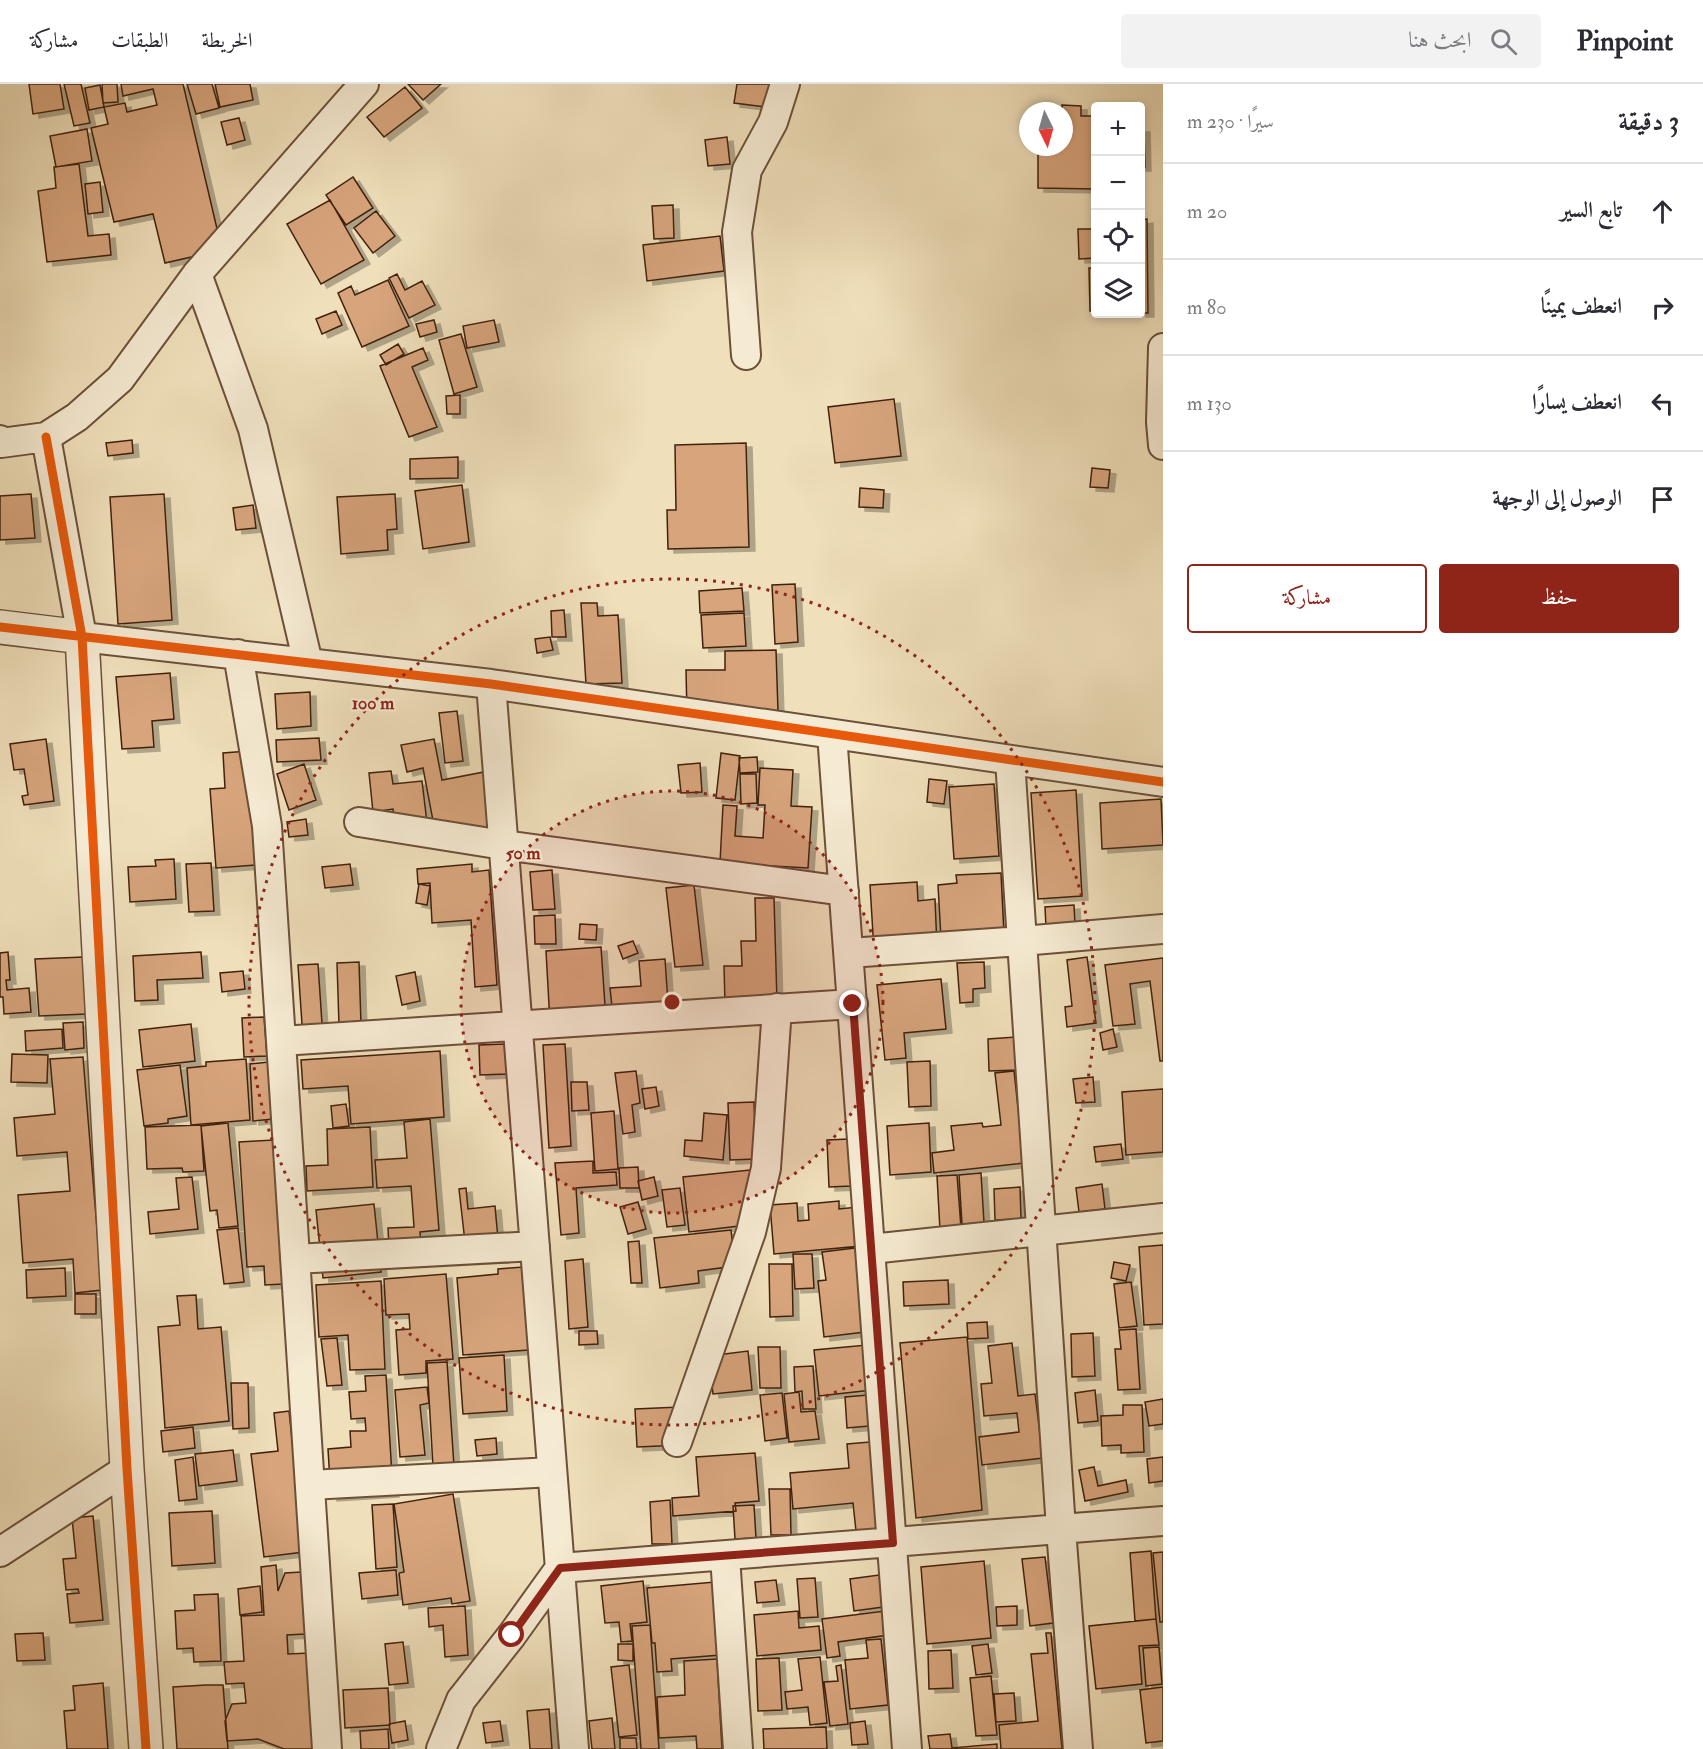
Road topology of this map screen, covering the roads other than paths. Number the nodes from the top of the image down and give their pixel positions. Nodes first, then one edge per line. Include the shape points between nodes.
1 (364, 84) edge
2 (785, 84) edge
3 (196, 274) junction
4 (1163, 348) edge
5 (746, 355) dead end
6 (46, 437) junction
7 (0, 440) edge
8 (1163, 446) edge
9 (0, 627) edge
10 (82, 637) junction
11 (238, 654) junction
12 (308, 663) junction
13 (491, 684) junction
14 (832, 734) junction
15 (1010, 760) junction
16 (1163, 782) edge
17 (359, 822) dead end
18 (503, 844) junction
19 (844, 891) junction
20 (1163, 929) edge
21 (1022, 941) junction
22 (849, 953) junction
23 (853, 1004) junction
24 (777, 1008) junction
25 (517, 1025) junction
26 (281, 1041) junction
27 (1163, 1218) edge
28 (1041, 1231) junction
29 (535, 1246) junction
30 (871, 1249) junction
31 (296, 1259) junction
32 (677, 1442) dead end
33 (127, 1469) junction
34 (552, 1472) junction
35 (310, 1485) junction
36 (1163, 1521) edge
37 (1061, 1529) junction
38 (893, 1543) junction
39 (0, 1552) edge
40 (725, 1556) junction
41 (560, 1568) junction
42 (146, 1749) edge
43 (327, 1749) edge
44 (441, 1749) edge
45 (574, 1749) edge
46 (738, 1749) edge
47 (907, 1749) edge
48 (1078, 1749) edge

1 - 3 street
2 - 5 street via 773,122 747,170 737,232
3 - 6 street via 120,379 77,417
3 - 12 street via 253,429
4 - 8 street
6 - 7 street via 1,443
6 - 10 street
9 - 10 street
10 - 11 street
10 - 33 street
11 - 12 street
11 - 26 street via 267,826
12 - 13 street
13 - 14 street
13 - 18 street
14 - 15 street
14 - 19 street
15 - 16 street
15 - 21 street
17 - 18 street
18 - 19 street
18 - 25 street
19 - 22 street
20 - 21 street
21 - 22 street
21 - 28 street
22 - 23 street
23 - 24 street
23 - 30 street
24 - 25 street
24 - 32 street via 766,1168 751,1232
25 - 26 street
25 - 29 street
26 - 31 street
27 - 28 street
28 - 30 street
28 - 37 street
29 - 31 street
29 - 34 street
30 - 38 street
31 - 35 street
33 - 39 street
33 - 42 street
34 - 35 street
34 - 41 street
35 - 43 street
36 - 37 street
37 - 38 street
37 - 48 street
38 - 40 street
38 - 47 street
40 - 41 street
40 - 46 street
41 - 44 street via 461,1700
41 - 45 street

